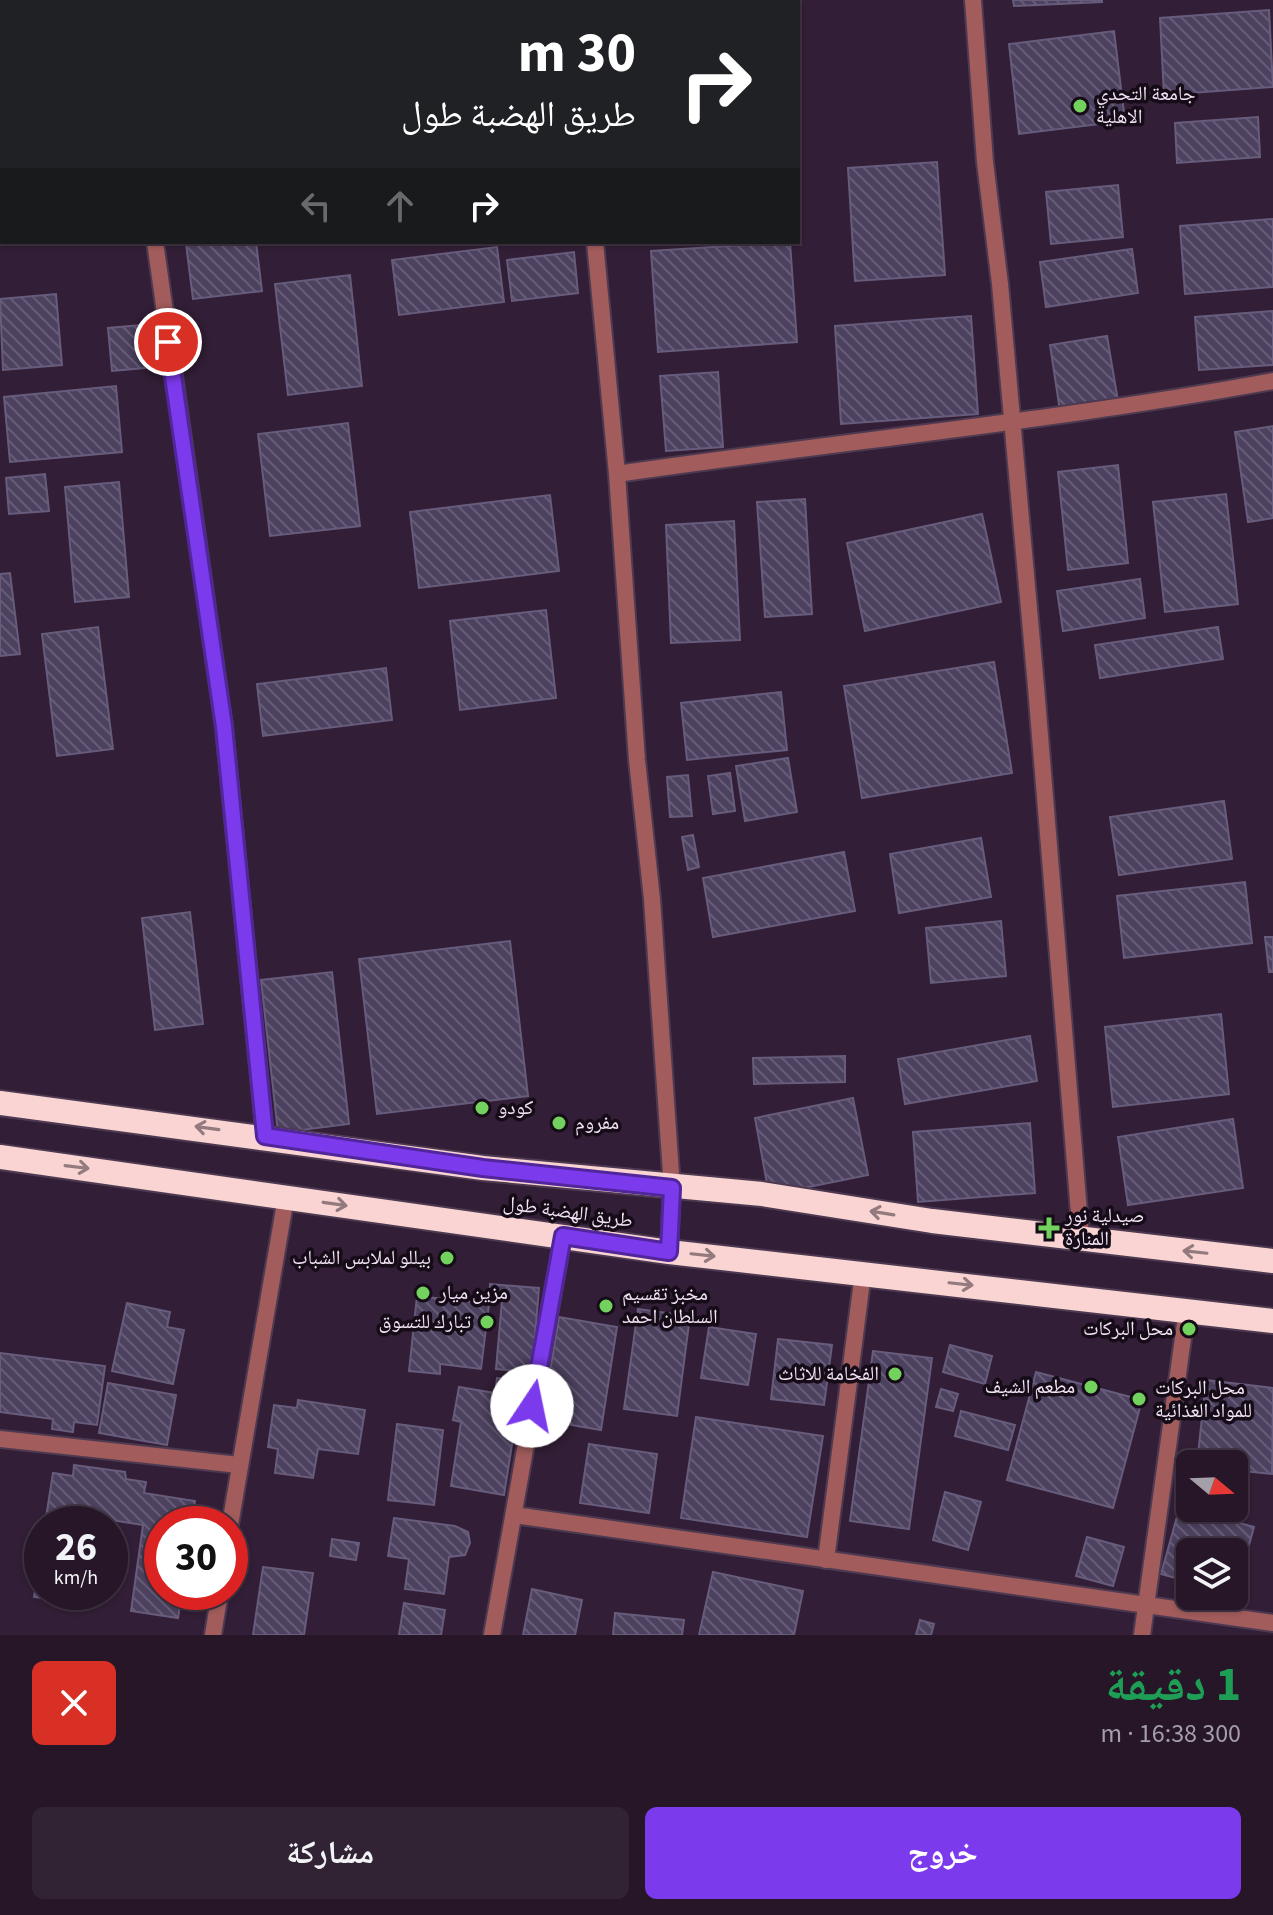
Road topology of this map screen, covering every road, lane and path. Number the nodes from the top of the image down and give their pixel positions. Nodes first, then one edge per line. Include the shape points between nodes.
1 (973, 0) edge
2 (155, 244) edge
3 (595, 244) edge
4 (1273, 381) edge
5 (1012, 423) junction
6 (617, 474) junction
7 (0, 1103) edge
8 (265, 1136) junction
9 (0, 1157) edge
10 (672, 1188) junction
11 (286, 1197) junction
12 (563, 1236) junction
13 (1081, 1237) junction
14 (669, 1252) junction
15 (1273, 1261) edge
16 (863, 1273) junction
17 (1187, 1309) junction
18 (1273, 1321) edge
19 (0, 1439) edge
20 (239, 1465) junction
21 (233, 1506) edge
22 (514, 1515) junction
23 (826, 1560) junction
24 (1145, 1606) junction
25 (217, 1610) edge
26 (1273, 1623) edge
27 (213, 1635) edge
28 (492, 1635) edge
29 (1142, 1635) edge

1 - 5 street
2 - 8 street via 224,727
3 - 6 street
4 - 5 street
5 - 6 street
5 - 13 street
6 - 10 street
8 -> 7 highway, طريق الهضبة طول
8 - 10 highway, طريق الهضبة طول via 483,1168
9 -> 11 highway, طريق الهضبة طول
13 -> 10 highway, طريق الهضبة طول via 932,1221 762,1194
10 - 14 street
11 -> 12 highway, طريق الهضبة طول
11 - 20 street
12 - 14 highway, طريق الهضبة طول
12 - 22 street
15 -> 13 highway, طريق الهضبة طول
14 -> 16 highway, طريق الهضبة طول
16 -> 17 highway, طريق الهضبة طول
16 - 23 street
17 - 18 highway, طريق الهضبة طول
17 - 24 street
19 - 20 street
20 - 21 street
22 - 23 street
22 - 28 street
23 - 24 street
24 - 26 street
24 - 29 street
25 - 27 street

